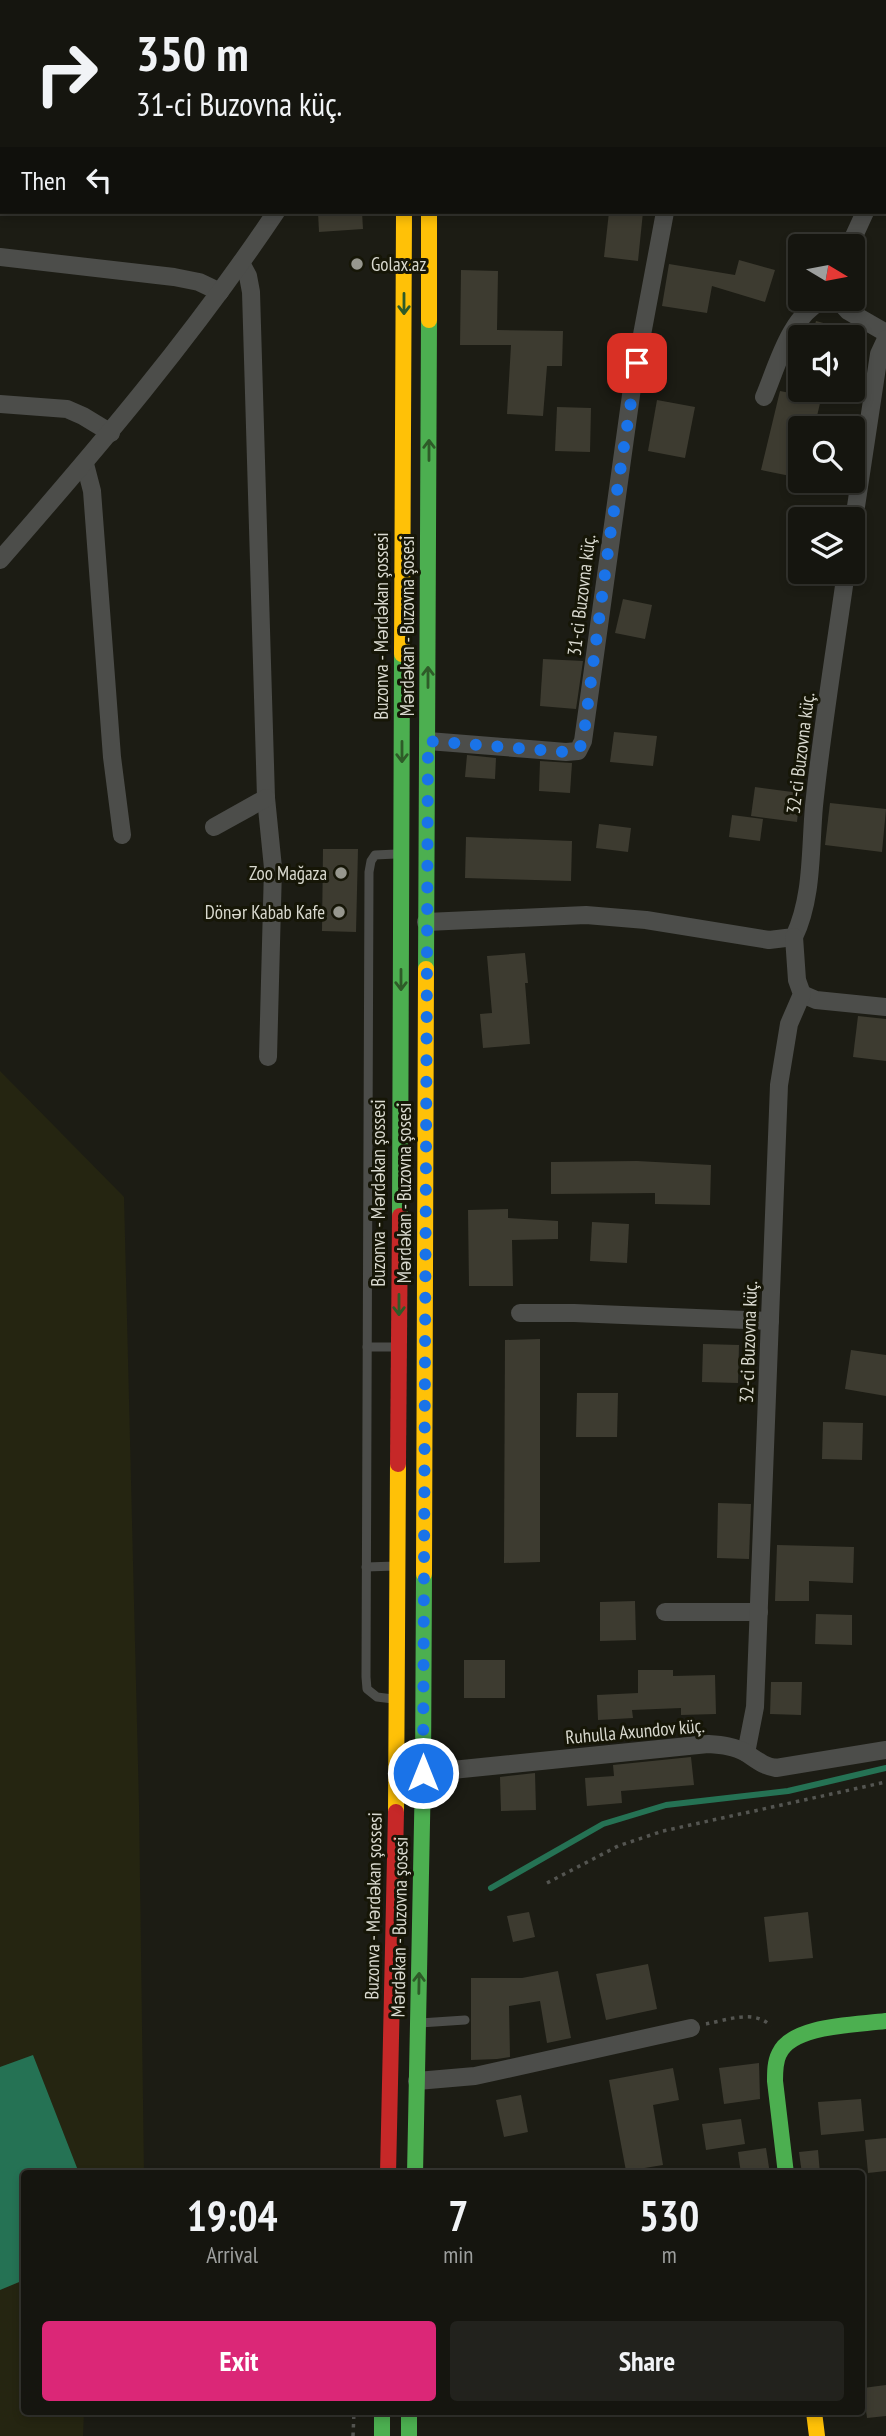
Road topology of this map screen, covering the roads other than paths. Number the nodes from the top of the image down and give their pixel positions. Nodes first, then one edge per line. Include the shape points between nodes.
1 (275, 214) edge
2 (404, 214) edge
3 (429, 214) edge
4 (665, 214) edge
5 (864, 214) edge
6 (855, 234) edge
7 (0, 257) edge
8 (241, 263) junction
9 (220, 292) junction
10 (805, 312) edge
11 (850, 312) edge
12 (886, 336) edge
13 (764, 397) dead end
14 (0, 404) edge
15 (111, 433) junction
16 (85, 464) junction
17 (856, 507) edge
18 (0, 560) edge
19 (844, 584) edge
20 (428, 741) junction
21 (267, 798) junction
22 (214, 827) dead end
23 (122, 835) dead end
24 (401, 853) junction
25 (426, 922) junction
26 (793, 937) junction
27 (802, 994) junction
28 (886, 1007) edge
29 (268, 1057) dead end
30 (520, 1314) dead end
31 (770, 1321) junction
32 (399, 1347) junction
33 (367, 1348) junction
34 (398, 1566) junction
35 (366, 1567) junction
36 (665, 1612) dead end
37 (759, 1612) junction
38 (397, 1700) junction
39 (886, 1750) edge
40 (746, 1753) junction
41 (423, 1773) junction
42 (466, 2020) dead end
43 (886, 2021) edge
44 (418, 2023) junction
45 (691, 2028) road end
46 (417, 2081) junction
47 (388, 2170) edge
48 (415, 2170) edge
49 (786, 2170) edge
50 (382, 2415) edge
51 (409, 2415) edge
52 (814, 2415) edge
53 (382, 2436) edge
54 (409, 2436) edge
55 (817, 2436) edge

1 - 8 street
2 -> 24 main road, Buzonva - Mərdəkan şossesi
20 -> 3 main road, Mərdəkan - Buzovna şosesi
4 - 20 street, 31-ci Buzovna küç. via 630,402 583,741 578,751 565,752
5 - 6 street
7 - 9 street via 174,277
8 - 9 street
8 - 21 street via 251,292
9 - 15 street
10 - 13 street via 798,319
11 - 12 street
12 - 17 street via 879,354
14 - 15 street via 67,409
15 - 16 street
16 - 18 street
16 - 23 street via 92,491
19 - 26 street, 32-ci Buzovna küç. via 814,806 807,895
20 - 25 main road, Mərdəkan - Buzovna şosesi
21 - 22 street
21 - 29 street via 273,868
24 -> 32 main road, Buzonva - Mərdəkan şossesi
24 - 33 lane via 375,855 369,872
25 - 26 street via 586,915 769,940
25 - 41 main road, Mərdəkan - Buzovna şosesi
26 - 27 street, 32-ci Buzovna küç.
27 - 28 street via 816,1000
27 - 31 street, 32-ci Buzovna küç. via 789,1024 779,1085
30 - 31 street
31 - 37 street, 32-ci Buzovna küç.
32 - 33 lane
32 - 34 main road, Buzonva - Mərdəkan şossesi
33 - 35 lane
34 - 35 lane
34 - 38 main road, Buzonva - Mərdəkan şossesi
35 - 38 lane via 367,1689 377,1697
36 - 37 street
37 - 40 street, 32-ci Buzovna küç. via 755,1707
38 - 47 main road, Buzonva - Mərdəkan şossesi
39 - 40 street, Ruhulla Axundov küç. via 776,1768
40 - 41 street, Ruhulla Axundov küç. via 708,1744
44 -> 41 main road, Mərdəkan - Buzovna şosesi
42 - 44 lane
43 - 49 main road via 817,2030 799,2036 778,2053 775,2065
44 - 46 main road, Mərdəkan - Buzovna şosesi
45 - 46 street via 475,2076
46 - 48 main road, Mərdəkan - Buzovna şosesi
50 - 53 main road
51 - 54 main road
52 - 55 main road

